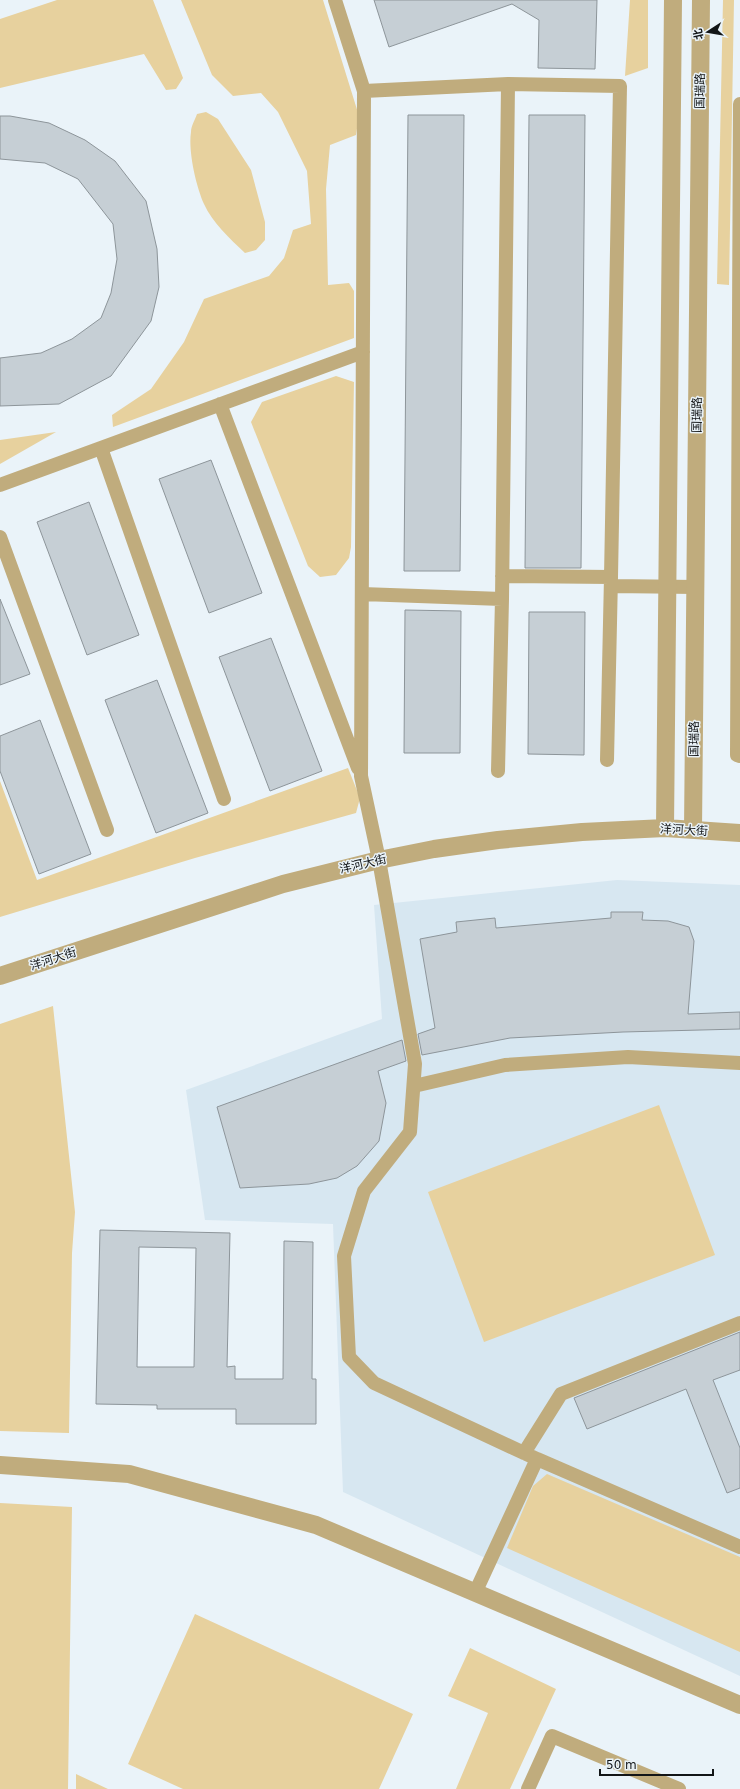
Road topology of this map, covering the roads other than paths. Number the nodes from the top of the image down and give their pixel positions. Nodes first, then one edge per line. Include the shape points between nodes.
1 (335, 0) edge
2 (673, 0) edge
3 (701, 0) edge
4 (508, 84) junction
5 (364, 91) junction
6 (740, 104) edge
7 (740, 305) edge
8 (363, 352) junction
9 (220, 404) junction
10 (101, 448) junction
11 (0, 485) edge
12 (0, 537) edge
13 (502, 576) junction
14 (611, 582) junction
15 (667, 587) junction
16 (696, 587) junction
17 (362, 594) junction
18 (502, 599) junction
19 (740, 756) edge
20 (607, 760) dead end
21 (498, 771) dead end
22 (361, 776) junction
23 (224, 799) dead end
24 (665, 828) junction
25 (107, 830) dead end
26 (693, 830) junction
27 (740, 833) edge
28 (379, 860) junction
29 (0, 976) edge
30 (740, 1063) edge
31 (414, 1086) junction
32 (740, 1323) edge
33 (531, 1456) junction
34 (0, 1465) edge
35 (740, 1547) edge
36 (475, 1593) junction
37 (740, 1706) edge
38 (528, 1789) edge
39 (679, 1789) edge

1 - 5 street
2 - 15 street
3 - 16 street, 国瑞路
4 - 5 street
4 - 13 street
4 - 14 street via 620,86
5 - 8 street
6 - 7 street
7 - 19 street via 737,755
8 - 9 street
8 - 17 street
9 - 10 street
9 - 22 street
10 - 11 street
10 - 23 street
12 - 25 street
13 - 14 street
13 - 18 street
14 - 15 street
14 - 20 street
15 - 16 street
15 - 24 street
16 - 26 street, 国瑞路
17 - 18 street
17 - 22 street
18 - 21 street
22 - 28 street
24 - 26 street, 洋河大街
24 - 28 street, 洋河大街 via 498,840
26 - 27 street, 洋河大街
28 - 29 street, 洋河大街 via 283,884
28 - 31 street via 415,1064
30 - 31 street via 628,1056 505,1065
31 - 33 street via 410,1132 364,1191 344,1256 349,1357 374,1383
32 - 33 street via 561,1394
33 - 35 street
33 - 36 street
34 - 36 street via 129,1474 316,1525
36 - 37 street
38 - 39 street via 552,1736

